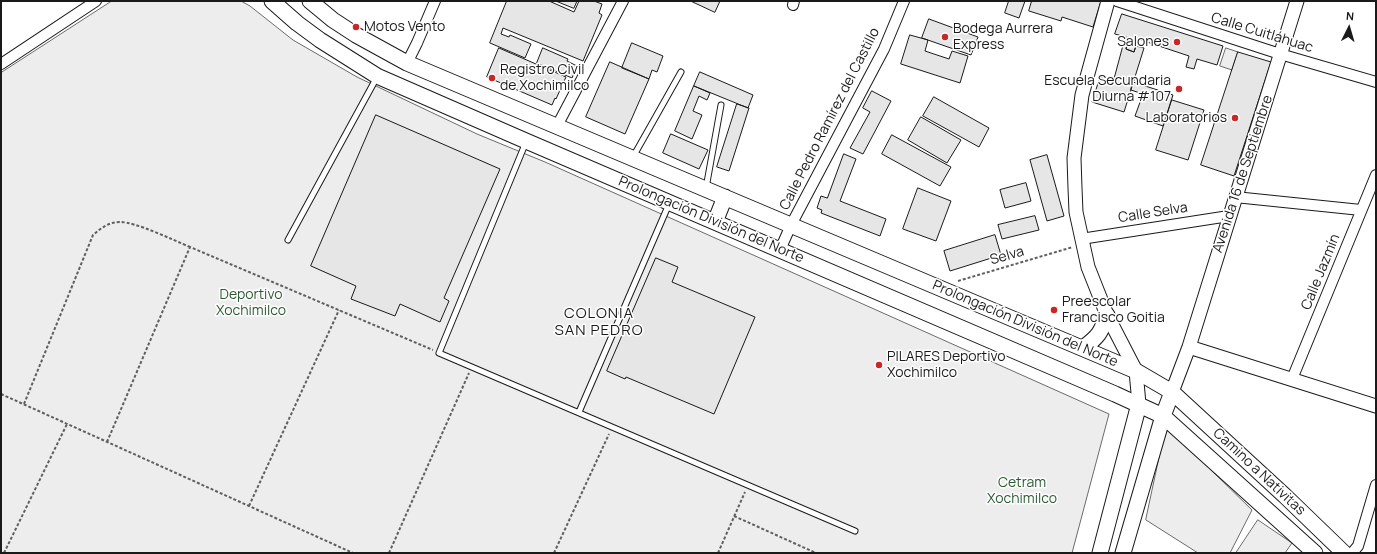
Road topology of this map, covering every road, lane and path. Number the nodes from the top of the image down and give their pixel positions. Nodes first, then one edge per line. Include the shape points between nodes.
1 (96, 1) edge
2 (272, 1) edge
3 (310, 1) edge
4 (435, 1) edge
5 (623, 1) edge
6 (904, 1) edge
7 (1108, 1) edge
8 (1117, 1) edge
9 (1297, 1) edge
10 (1280, 54) junction
11 (407, 63) junction
12 (1, 64) edge
13 (681, 72) dead end
14 (378, 76) junction
15 (1376, 82) edge
16 (721, 105) dead end
17 (557, 126) junction
18 (526, 141) junction
19 (633, 158) junction
20 (1376, 175) edge
21 (706, 189) junction
22 (1235, 196) junction
23 (725, 197) junction
24 (669, 202) junction
25 (1361, 210) junction
26 (1229, 216) junction
27 (715, 222) junction
28 (791, 225) junction
29 (288, 240) dead end
30 (1082, 242) junction
31 (190, 247) junction
32 (780, 250) junction
33 (938, 287) junction
34 (339, 310) junction
35 (1107, 315) junction
36 (1189, 347) junction
37 (1083, 348) junction
38 (439, 353) junction
39 (472, 367) junction
40 (1136, 371) junction
41 (1292, 379) junction
42 (1172, 392) junction
43 (1, 394) edge
44 (24, 404) junction
45 (1138, 404) junction
46 (1376, 406) edge
47 (579, 412) junction
48 (1163, 416) junction
49 (67, 424) junction
50 (612, 426) junction
51 (107, 442) junction
52 (748, 484) junction
53 (1376, 485) edge
54 (1285, 496) junction
55 (249, 506) junction
56 (1270, 512) junction
57 (734, 516) junction
58 (855, 531) dead end
59 (4, 553) edge
60 (353, 553) edge
61 (389, 553) edge
62 (554, 553) edge
63 (718, 553) edge
64 (816, 553) edge
65 (1100, 553) edge
66 (1123, 553) edge
67 (1315, 553) edge
68 (1344, 553) edge
69 (1352, 553) edge

1 - 12 street
2 - 14 main road, Prolongación División del Norte via 320,40
3 - 11 main road, Prolongación División del Norte via 332,20
4 - 11 street
5 - 17 street
6 - 28 street, Calle Pedro Ramírez del Castillo via 884,49
7 - 30 street via 1082,95 1077,129 1074,188
8 - 10 street, Calle Cuitláhuac
9 - 10 street, Avenida 16 de Septiembre
10 - 15 street, Calle Cuitláhuac
10 - 22 street, Avenida 16 de Septiembre
11 - 17 main road, Prolongación División del Norte
13 - 19 lane
14 - 18 main road, Prolongación División del Norte
14 - 29 lane
16 - 21 lane
17 - 19 main road, Prolongación División del Norte
18 - 24 main road, Prolongación División del Norte
18 - 38 lane
19 - 21 main road, Prolongación División del Norte
20 - 25 street, Calle Jazmín
21 - 23 main road, Prolongación División del Norte
22 - 25 street
22 - 26 street, Avenida 16 de Septiembre
23 - 27 main road
23 - 28 main road, Prolongación División del Norte
24 - 27 main road, Prolongación División del Norte
24 - 47 lane
25 - 41 street, Calle Jazmín
26 - 30 street, Calle Selva
26 - 36 street, Avenida 16 de Septiembre
27 - 32 main road, Prolongación División del Norte
28 - 32 street, Calle Pedro Ramírez del Castillo
28 - 33 main road, Prolongación División del Norte
30 - 33 path, Selva
30 - 35 street via 1088,267
31 - 34 path
31 - 44 path via 130,223 120,222 100,228 93,235
31 - 51 path
32 - 45 main road, Prolongación División del Norte
33 - 37 main road, Prolongación División del Norte
34 - 38 path
34 - 55 path
35 - 37 main road via 1103,330
35 - 40 street
36 - 41 street
36 - 42 street, Avenida 16 de Septiembre
37 - 40 main road, Prolongación División del Norte
38 - 39 lane
39 - 47 lane
39 - 61 path
40 - 42 main road, Prolongación División del Norte
40 - 45 street
41 - 46 street
42 - 48 main road
42 - 54 main road, Camino a Nativitas
43 - 44 path
44 - 49 path
45 - 48 main road, Prolongación División del Norte
45 - 65 main road
47 - 50 lane
48 - 56 main road, Camino a Nativitas
48 - 66 main road
49 - 51 path
49 - 59 path
50 - 52 lane
50 - 62 path
51 - 55 path
52 - 57 path
52 - 58 lane
53 - 69 street via 1358,546
54 - 56 main road
54 - 68 main road, Camino a Nativitas
55 - 60 path
56 - 67 main road, Camino a Nativitas
57 - 63 path
57 - 64 path

